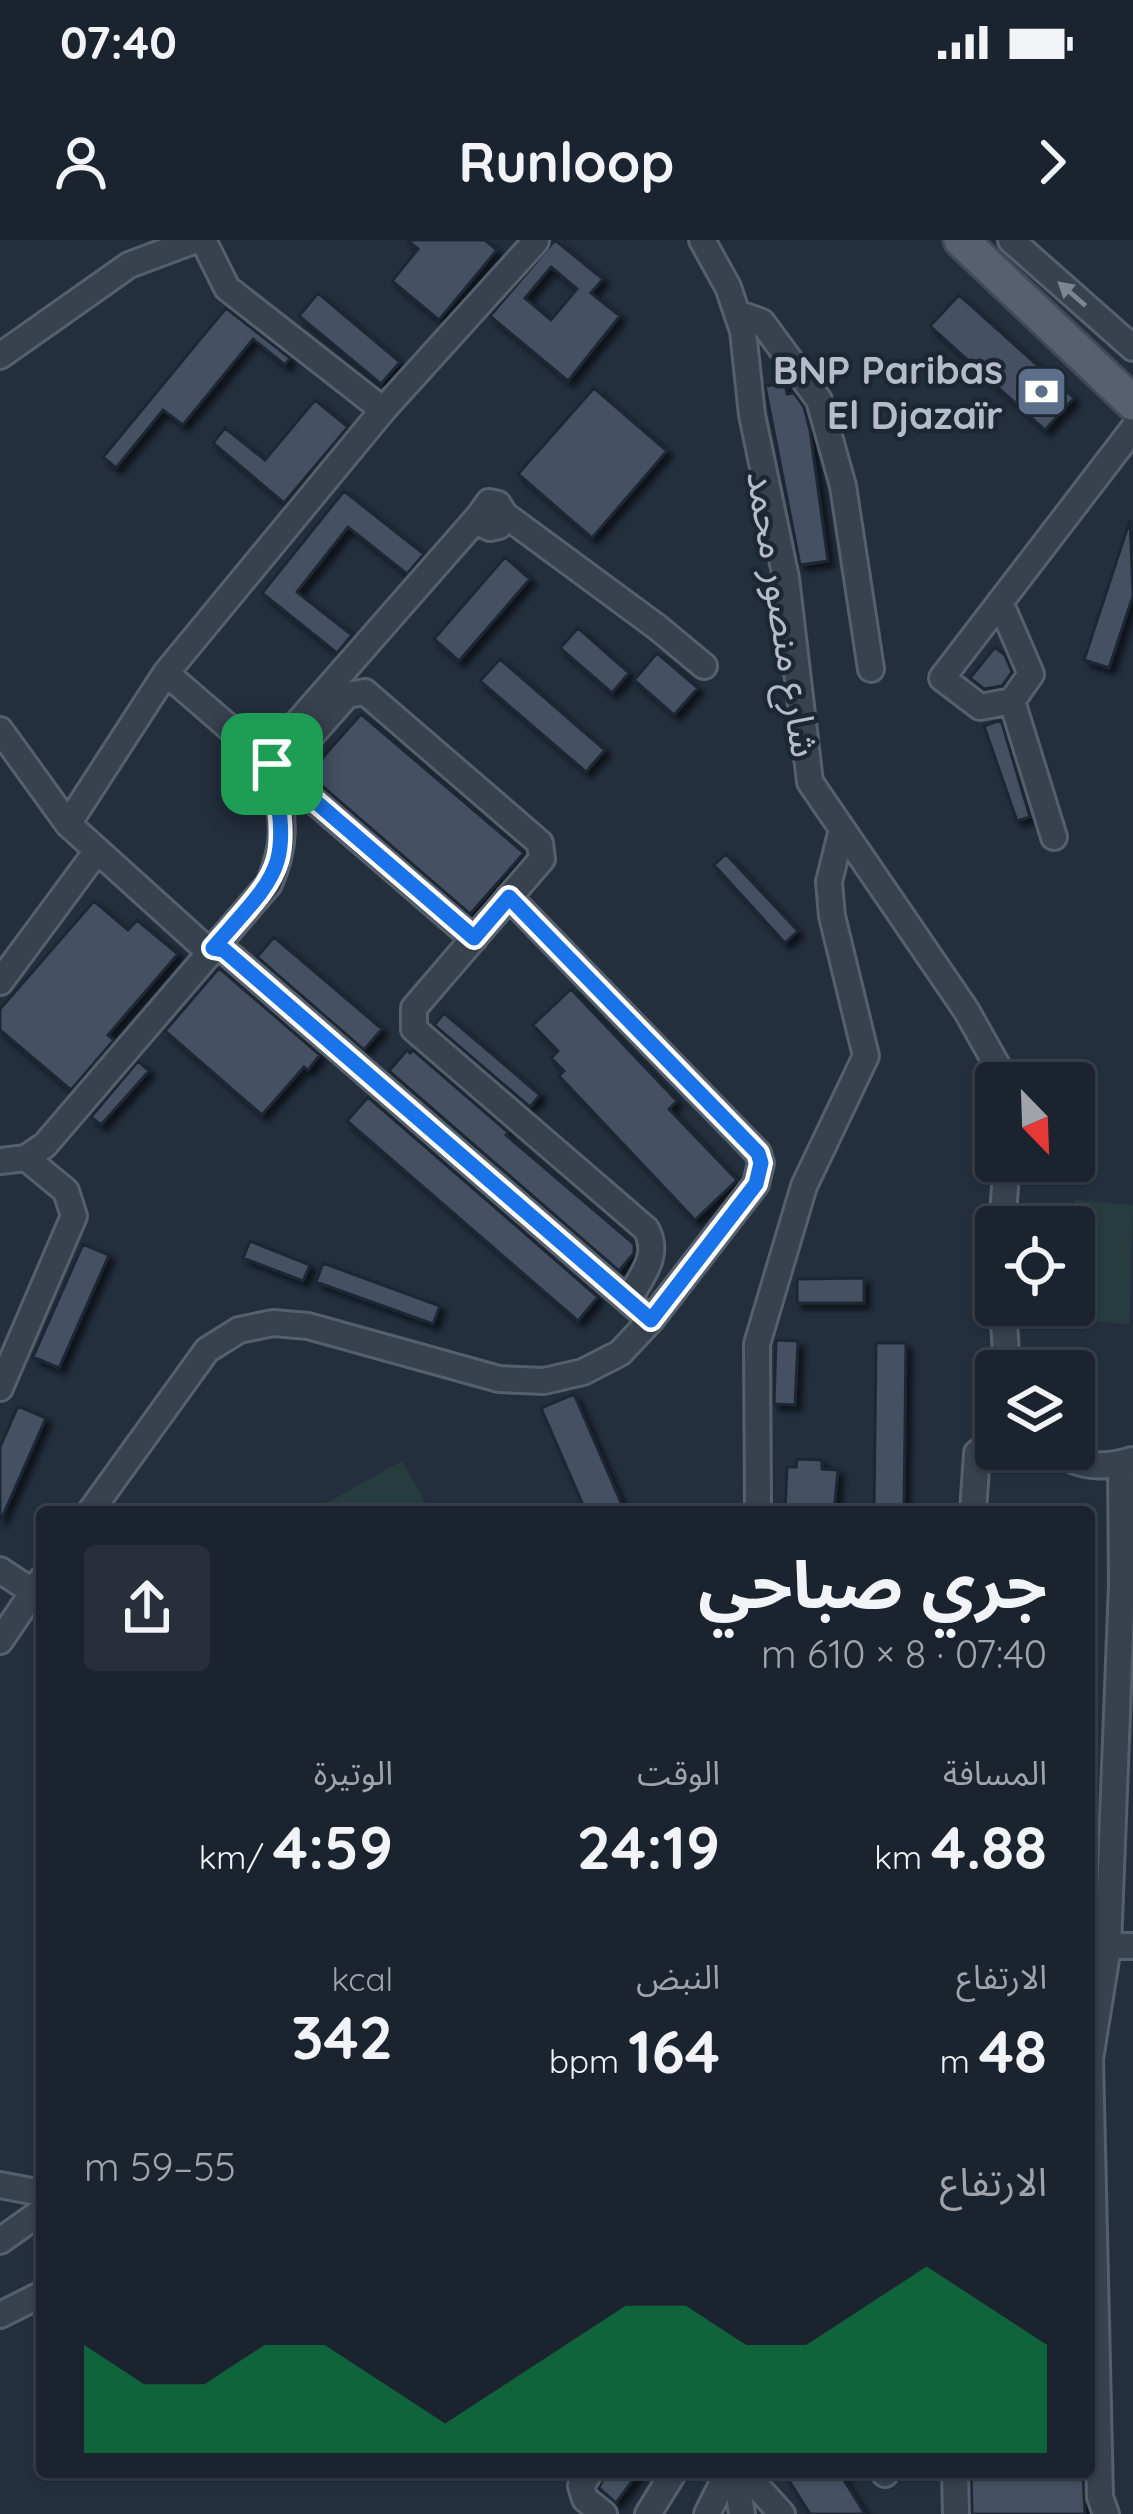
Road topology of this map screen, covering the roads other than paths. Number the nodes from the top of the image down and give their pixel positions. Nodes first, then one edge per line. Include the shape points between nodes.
1 (200, 240) edge
2 (702, 240) edge
3 (961, 240) edge
4 (1011, 240) edge
5 (536, 241) edge
6 (737, 313) junction
7 (1133, 348) edge
8 (0, 356) edge
9 (1133, 403) edge
10 (383, 410) junction
11 (1133, 429) edge
12 (1000, 602) junction
13 (704, 666) dead end
14 (871, 669) dead end
15 (166, 673) junction
16 (1012, 701) junction
17 (0, 730) edge
18 (273, 765) junction
19 (68, 824) junction
20 (841, 832) junction
21 (1054, 837) dead end
22 (97, 850) junction
23 (509, 897) junction
24 (474, 938) junction
25 (213, 948) junction
26 (0, 982) edge
27 (998, 1062) edge
28 (13, 1160) edge
29 (628, 1300) junction
30 (651, 1320) junction
31 (0, 1388) edge
32 (1127, 1462) edge
33 (1095, 1465) edge
34 (976, 1470) edge
35 (94, 1506) edge
36 (758, 1506) edge
37 (973, 1506) edge
38 (0, 1570) edge
39 (36, 1585) edge
40 (36, 1589) edge
41 (0, 1641) edge
42 (1110, 1946) edge
43 (1095, 2031) edge
44 (0, 2185) edge
45 (36, 2192) edge
46 (36, 2215) edge
47 (0, 2241) edge
48 (1095, 2278) edge
49 (36, 2297) edge
50 (0, 2315) edge
51 (586, 2478) edge
52 (670, 2478) edge
53 (732, 2478) edge
54 (737, 2478) edge
55 (743, 2478) edge
56 (955, 2478) edge
57 (604, 2514) edge
58 (649, 2514) edge
59 (707, 2514) edge
60 (742, 2514) edge
61 (782, 2514) edge
62 (956, 2514) edge
63 (1106, 2514) edge

1 - 8 street via 129,265
1 - 10 street via 227,288
2 - 6 street, شارع منصور محمد
3 - 9 main road
7 -> 4 street
5 - 10 street
6 - 14 street via 762,322 819,400 843,486
6 - 20 street, شارع منصور محمد via 786,578 810,782
10 - 15 street
11 - 12 street
12 - 16 street via 1031,674
12 - 16 street via 942,678 980,707
13 - 18 street via 492,515
15 - 18 street
15 - 19 street
16 - 21 street
17 - 19 street
18 - 23 street via 347,694 365,692 540,843 542,859
18 - 24 street
18 - 25 street via 281,856 269,884
19 - 22 street
20 - 27 street, شارع منصور محمد
20 - 36 street via 832,916 866,1056 804,1186 757,1344
22 - 25 street
22 - 26 street
23 - 24 street
23 - 30 street via 758,1153 756,1184
24 - 29 street via 414,1008 414,1029 646,1228 652,1256
25 - 28 street via 45,1145
25 - 29 street
28 - 31 street via 66,1191 74,1216
29 - 30 street
30 - 35 street via 620,1353 544,1381 500,1379 308,1326 239,1330 207,1350
32 - 33 street
32 - 42 street
34 - 37 street
38 - 39 street
40 - 41 street
42 - 43 street
44 - 45 street
46 - 47 street
48 - 63 street
49 - 50 street
51 - 57 street via 582,2494
52 - 58 street
53 - 59 street
54 - 60 street
55 - 61 street
56 - 62 street

